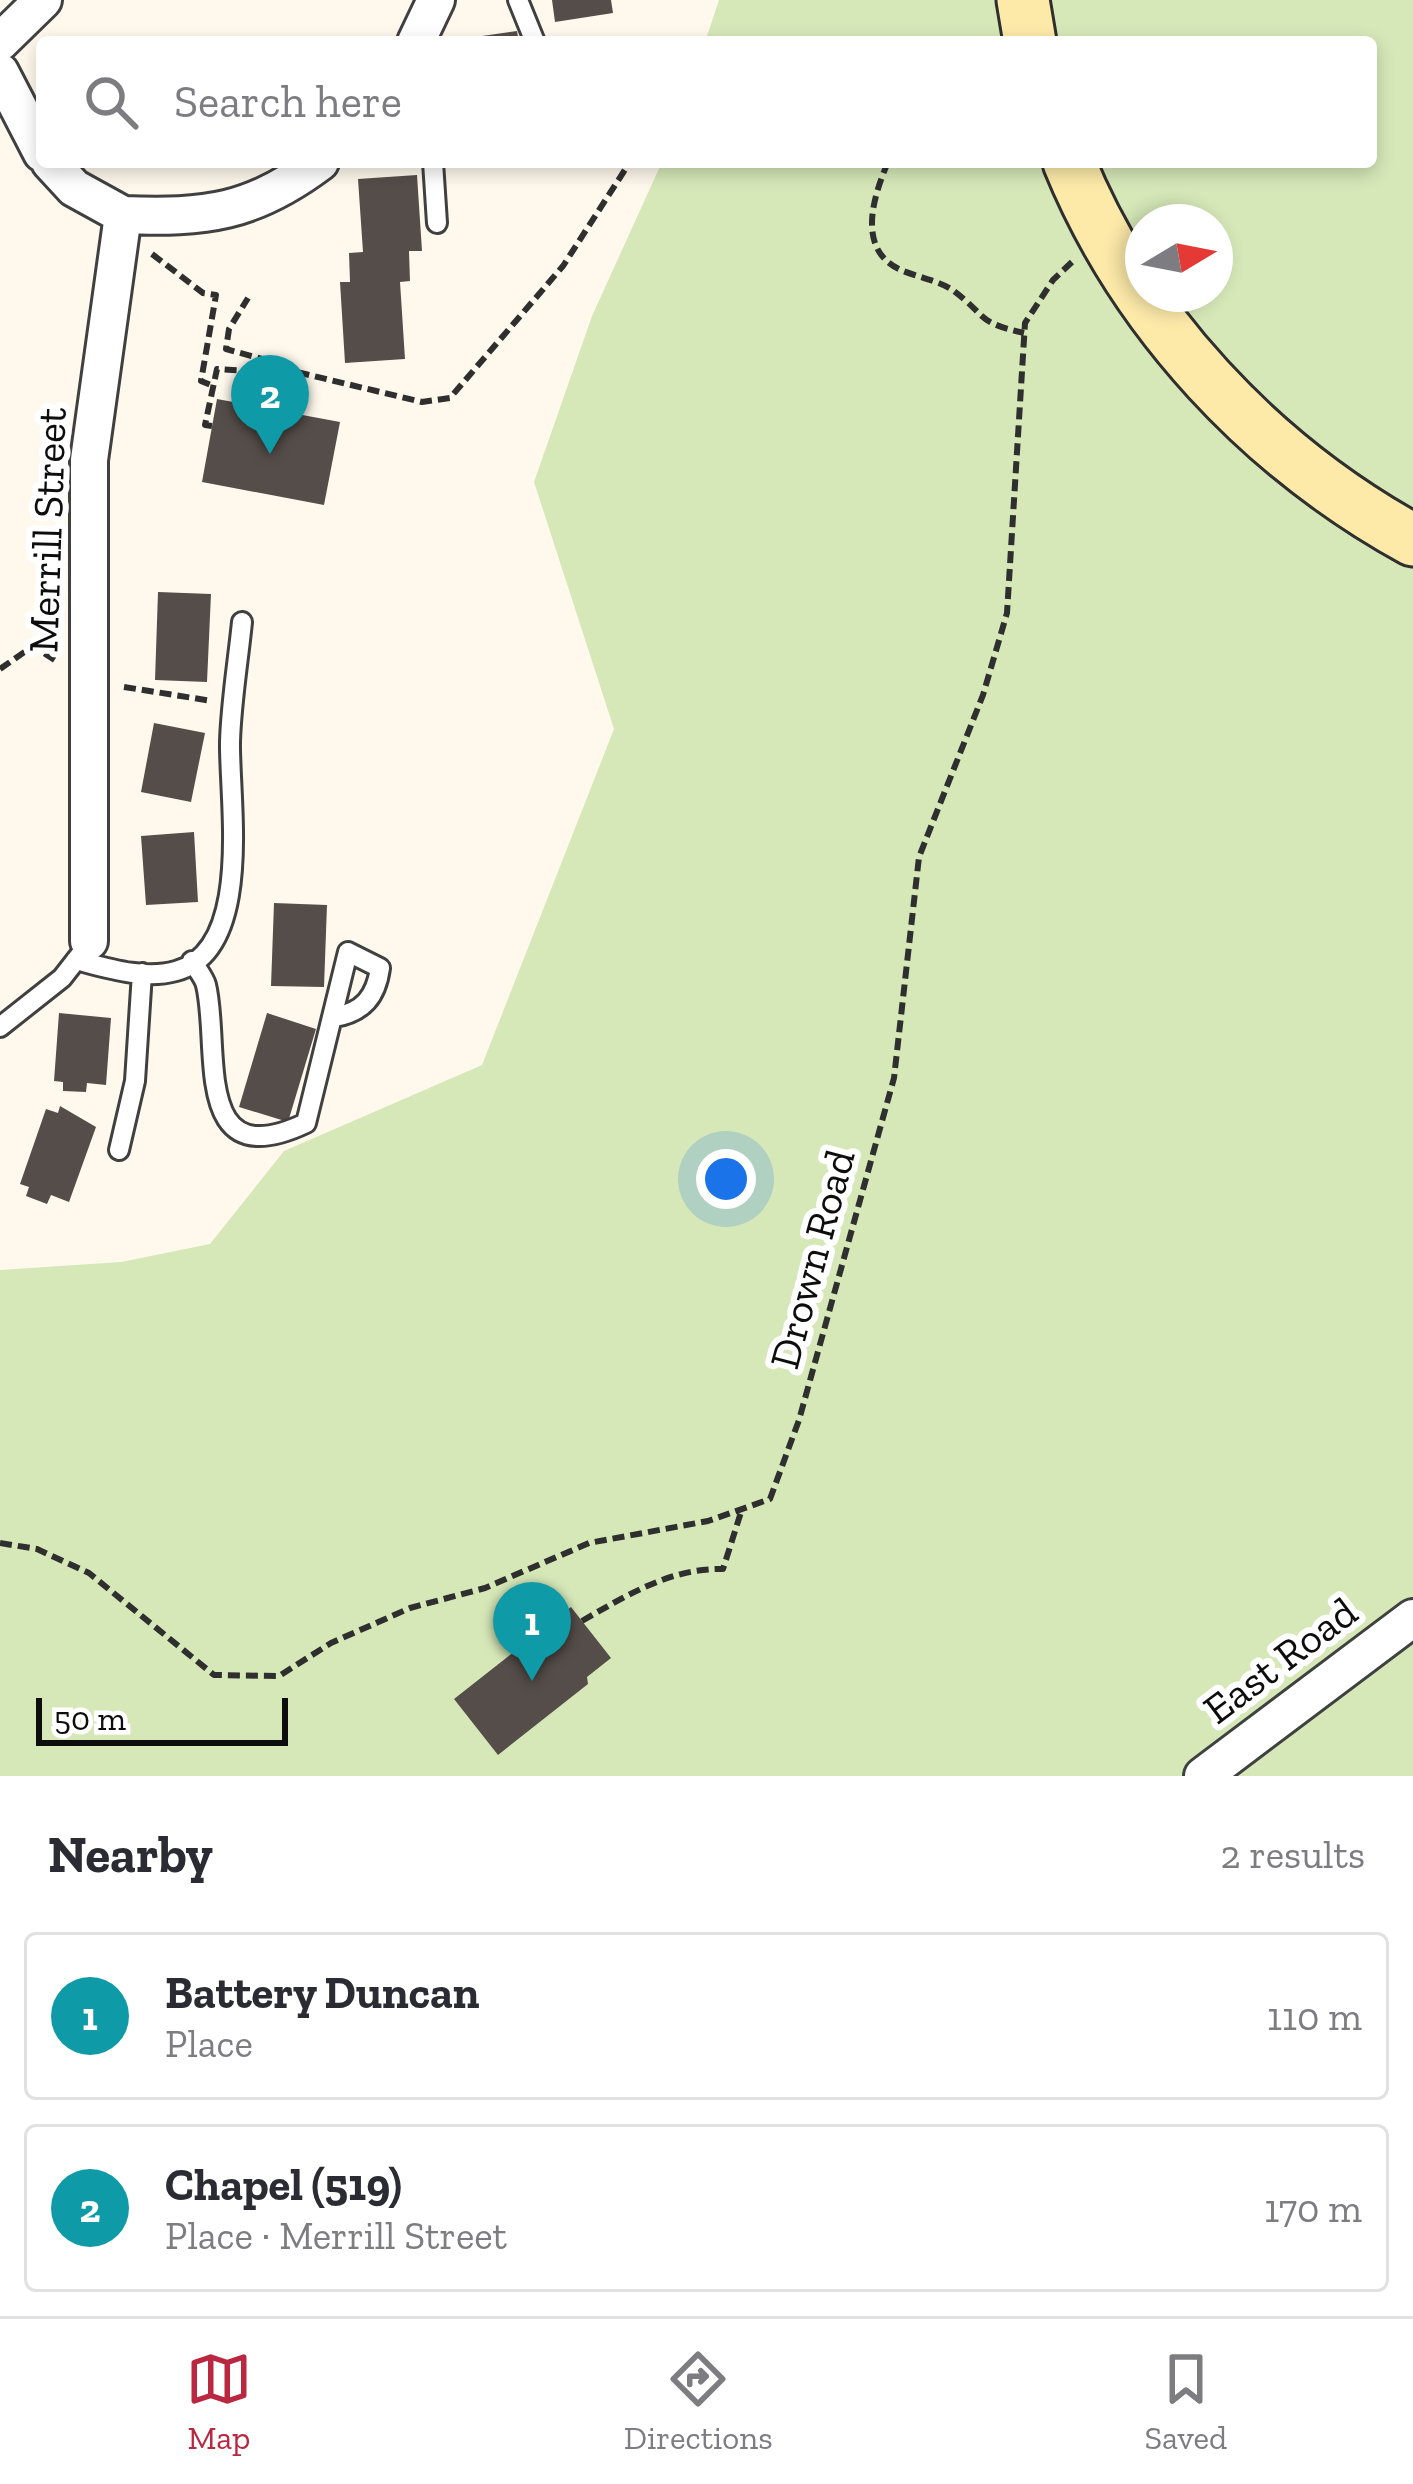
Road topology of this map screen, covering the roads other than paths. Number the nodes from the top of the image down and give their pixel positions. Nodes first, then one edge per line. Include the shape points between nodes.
1 (43, 0) edge
2 (436, 0) edge
3 (518, 0) edge
4 (1023, 0) edge
5 (419, 36) edge
6 (533, 36) edge
7 (1029, 36) edge
8 (0, 42) edge
9 (0, 72) edge
10 (36, 141) edge
11 (56, 168) edge
12 (312, 168) edge
13 (433, 168) edge
14 (1072, 168) edge
15 (122, 222) junction
16 (436, 223) dead end
17 (1413, 540) edge
18 (242, 622) dead end
19 (82, 951) junction
20 (192, 961) junction
21 (142, 973) junction
22 (335, 1017) dead end
23 (0, 1027) edge
24 (119, 1150) dead end
25 (1413, 1618) edge
26 (1203, 1776) edge

1 - 8 street
2 - 5 street
3 - 6 lane
4 - 7 main road
9 - 10 street
11 - 15 street
12 - 15 street via 234,210
13 - 16 lane
14 - 17 main road via 1136,287 1224,396 1302,466
15 - 19 street, Merrill Street via 89,460
18 - 20 lane via 228,907 208,950
19 - 21 lane
19 - 23 lane via 62,978
20 - 21 lane via 179,971
20 - 22 lane via 206,983 223,1114 243,1134 274,1138 306,1123
21 - 24 lane
25 - 26 street, East Road

